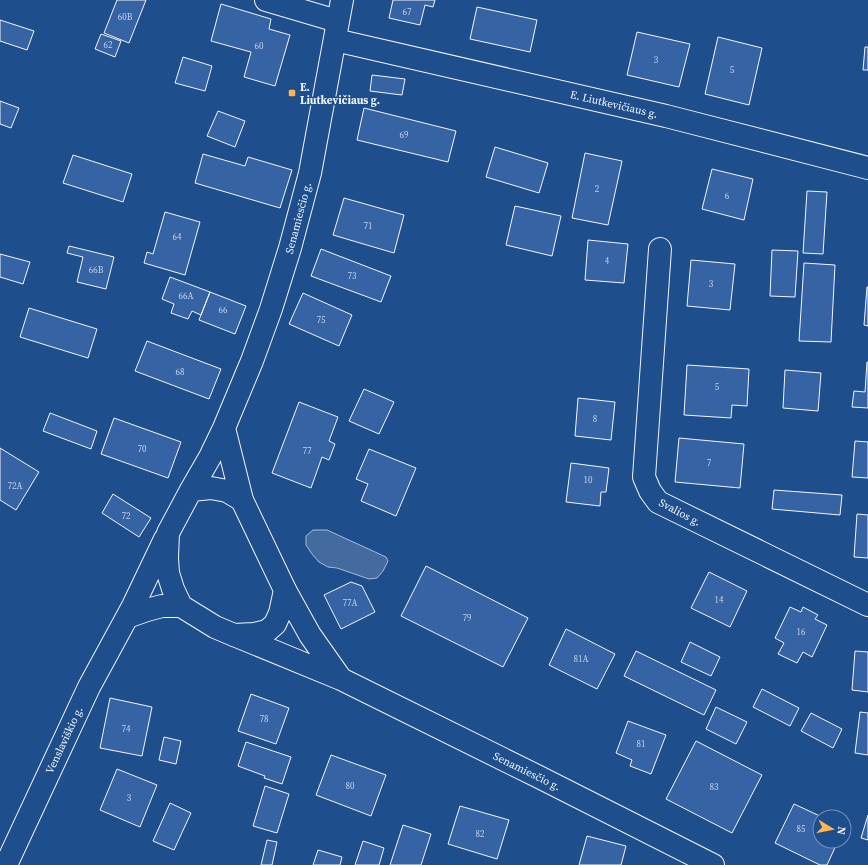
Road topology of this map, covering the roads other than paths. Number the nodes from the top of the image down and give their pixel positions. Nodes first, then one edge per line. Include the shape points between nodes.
1 (266, 0) edge
2 (342, 0) edge
3 (336, 31) junction
4 (868, 168) edge
5 (660, 248) dead end
6 (224, 428) junction
7 (191, 490) junction
8 (242, 500) junction
9 (168, 533) junction
10 (285, 590) junction
11 (868, 605) edge
12 (181, 606) junction
13 (127, 617) junction
14 (234, 635) junction
15 (341, 679) junction
16 (6, 865) edge
17 (713, 865) edge

1 - 3 street, E. Liutkevičiaus g.
2 - 3 street, Senamiesčio g.
3 - 4 street, E. Liutkevičiaus g.
3 - 6 street, Senamiesčio g. via 310,173 290,248 252,361
5 - 11 street, Svalios g. via 644,477 650,491 658,502
6 - 7 street, Senamiesčio g.
6 - 8 street
7 - 8 street via 211,488 226,491
7 - 9 street
8 - 10 street
9 - 12 street via 168,574
9 - 13 street, Venslaviškio g.
10 - 14 street via 275,624 254,634
10 - 15 street, Senamiesčio g. via 310,635
12 - 13 street via 162,606
12 - 14 street via 215,627
13 - 16 street, Venslaviškio g. via 89,687
14 - 15 street, Senamiesčio g.
15 - 17 street, Senamiesčio g.

